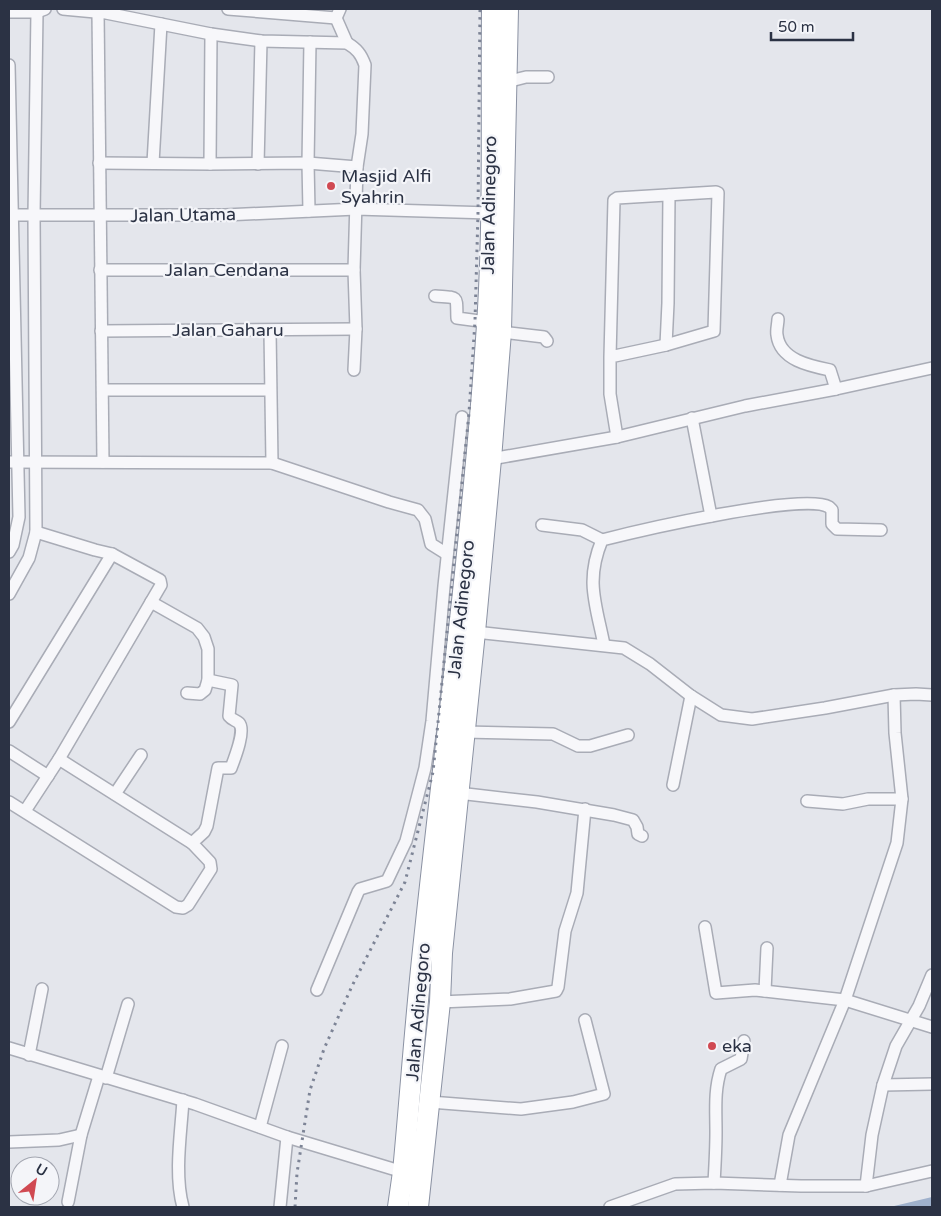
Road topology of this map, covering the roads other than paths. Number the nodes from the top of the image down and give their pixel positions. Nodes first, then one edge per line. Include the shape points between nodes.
1 (63, 9) edge
2 (228, 9) edge
3 (492, 9) edge
4 (508, 9) edge
5 (41, 11) edge
6 (9, 12) edge
7 (98, 12) junction
8 (338, 13) edge
9 (160, 24) junction
10 (211, 34) junction
11 (261, 40) junction
12 (310, 42) junction
13 (347, 43) junction
14 (9, 65) edge
15 (548, 76) dead end
16 (506, 82) junction
17 (308, 162) junction
18 (99, 163) junction
19 (153, 163) junction
20 (210, 164) junction
21 (258, 164) junction
22 (356, 167) junction
23 (669, 195) junction
24 (356, 209) junction
25 (309, 211) junction
26 (490, 213) junction
27 (10, 215) edge
28 (34, 215) junction
29 (99, 216) junction
30 (100, 270) junction
31 (354, 270) junction
32 (435, 296) dead end
33 (35, 302) junction
34 (14, 304) junction
35 (778, 319) dead end
36 (494, 327) junction
37 (356, 329) junction
38 (101, 331) junction
39 (270, 331) junction
40 (547, 341) dead end
41 (666, 345) junction
42 (610, 357) junction
43 (932, 368) edge
44 (354, 370) dead end
45 (104, 390) junction
46 (270, 390) junction
47 (836, 390) junction
48 (462, 417) dead end
49 (692, 418) junction
50 (617, 437) junction
51 (491, 459) junction
52 (36, 461) junction
53 (13, 462) edge
54 (103, 462) junction
55 (272, 463) junction
56 (711, 516) junction
57 (542, 525) dead end
58 (881, 530) dead end
59 (36, 532) junction
60 (602, 540) junction
61 (9, 552) edge
62 (112, 554) junction
63 (447, 554) junction
64 (453, 587) junction
65 (9, 594) edge
66 (151, 602) junction
67 (475, 632) junction
68 (604, 645) junction
69 (208, 680) junction
70 (187, 693) dead end
71 (894, 695) junction
72 (932, 695) edge
73 (691, 696) junction
74 (9, 722) edge
75 (464, 732) junction
76 (628, 736) dead end
77 (9, 751) edge
78 (141, 754) dead end
79 (59, 759) junction
80 (48, 776) junction
81 (673, 785) dead end
82 (115, 794) junction
83 (458, 794) junction
84 (902, 799) junction
85 (807, 801) dead end
86 (9, 802) edge
87 (585, 809) junction
88 (25, 812) junction
89 (642, 836) dead end
90 (192, 843) junction
91 (436, 920) junction
92 (705, 927) dead end
93 (767, 948) dead end
94 (432, 952) junction
95 (932, 974) edge
96 (42, 989) dead end
97 (317, 990) dead end
98 (765, 991) junction
99 (845, 1000) junction
100 (440, 1002) junction
101 (128, 1004) dead end
102 (585, 1020) dead end
103 (912, 1020) junction
104 (932, 1027) edge
105 (744, 1040) dead end
106 (282, 1046) dead end
107 (9, 1048) edge
108 (29, 1055) junction
109 (102, 1077) junction
110 (932, 1084) edge
111 (883, 1085) junction
112 (183, 1100) junction
113 (430, 1102) junction
114 (260, 1127) junction
115 (82, 1135) junction
116 (287, 1137) junction
117 (9, 1142) edge
118 (932, 1171) edge
119 (403, 1172) junction
120 (714, 1183) junction
121 (780, 1185) junction
122 (866, 1186) junction
123 (68, 1202) dead end
124 (183, 1207) edge
125 (280, 1207) edge
126 (398, 1207) edge
127 (418, 1207) edge
128 (610, 1207) edge

1 - 7 street
2 - 8 street
3 - 26 highway, Jalan Adinegoro
4 - 16 highway, Jalan Adinegoro
5 - 6 street
5 - 28 street
7 - 9 street
7 - 18 street
8 - 13 street
9 - 10 street
9 - 19 street
10 - 11 street
10 - 20 street
11 - 12 street
11 - 21 street
12 - 13 street
12 - 17 street
13 - 22 street via 362,54 365,65 362,134
14 - 27 street
15 - 16 street
16 - 36 highway, Jalan Adinegoro
17 - 21 street
17 - 22 street
17 - 25 street
18 - 19 street
18 - 29 street
19 - 20 street
20 - 21 street
22 - 24 street
23 - 41 street
23 - 41 street via 718,193 715,329
23 - 42 street via 614,200
24 - 25 street, Jalan Utama
24 - 26 street, Jalan Utama
24 - 31 street
25 - 29 street, Jalan Utama
26 - 36 highway, Jalan Adinegoro
27 - 28 street, Jalan Utama
27 - 34 street
28 - 29 street, Jalan Utama
28 - 33 street
29 - 30 street
30 - 31 street, Jalan Cendana
30 - 38 street
31 - 37 street
32 - 36 street via 456,299 456,318
33 - 34 street
33 - 52 street
34 - 53 street
35 - 47 street via 777,336 781,348 792,359 830,370
36 - 40 street via 544,337
36 - 51 highway, Jalan Adinegoro
36 - 64 highway, Jalan Adinegoro via 477,454
37 - 39 street, Jalan Gaharu
37 - 44 street
38 - 39 street, Jalan Gaharu
38 - 45 street
39 - 46 street
41 - 42 street
42 - 50 street via 610,394
43 - 47 street
45 - 46 street
45 - 54 street
46 - 55 street
47 - 49 street
48 - 63 street
49 - 50 street
49 - 56 street
50 - 51 street
51 - 67 highway, Jalan Adinegoro
52 - 53 street
52 - 54 street
52 - 59 street
53 - 61 street via 19,517
54 - 55 street
55 - 63 street via 418,510 425,519 431,544
56 - 58 street via 817,504 832,510 832,524 837,528
56 - 60 street
57 - 60 street via 582,530
59 - 62 street
59 - 65 street via 29,558
60 - 68 street via 594,565 592,593
62 - 66 street via 160,580 161,585
62 - 74 street
63 - 64 street
64 - 91 highway, Jalan Adinegoro
64 - 97 street via 425,768 406,841 387,881 358,892
66 - 69 street via 198,629 208,649
66 - 79 street
67 - 68 street
67 - 75 highway, Jalan Adinegoro
68 - 73 street via 624,648
69 - 70 street via 202,693
69 - 90 street via 232,685 229,716 239,723 241,730 231,768 218,768 207,826
71 - 72 street
71 - 73 street via 752,719 720,715
71 - 84 street
73 - 81 street
75 - 76 street via 553,734 578,746
75 - 83 highway, Jalan Adinegoro
77 - 80 street
78 - 82 street
79 - 80 street
79 - 82 street
80 - 88 street
82 - 90 street
83 - 87 street
83 - 91 highway, Jalan Adinegoro
84 - 85 street via 868,799 843,804
84 - 99 street via 897,843
86 - 88 street
87 - 89 street via 633,820 638,834
87 - 100 street via 577,893 565,931 556,990 510,999
88 - 90 street via 176,907 188,905 210,869 210,862
91 - 94 highway, Jalan Adinegoro
92 - 98 street via 716,993
93 - 98 street
94 - 100 highway, Jalan Adinegoro
94 - 119 highway, Jalan Adinegoro
95 - 103 street
96 - 108 street
98 - 99 street
99 - 103 street
99 - 121 street via 789,1135
100 - 113 highway, Jalan Adinegoro
101 - 109 street
102 - 113 street via 604,1094 521,1109
103 - 104 street
103 - 111 street via 896,1046
105 - 120 street via 741,1059 721,1069 717,1080
106 - 114 street
107 - 108 street
108 - 109 street
109 - 112 street
109 - 115 street
110 - 111 street
111 - 122 street via 872,1135
112 - 114 street
112 - 124 street via 179,1157
113 - 127 highway, Jalan Adinegoro
114 - 116 street
115 - 117 street via 59,1140
115 - 123 street
116 - 119 street
116 - 125 street
118 - 122 street
119 - 126 highway, Jalan Adinegoro
120 - 121 street
120 - 128 street via 675,1184
121 - 122 street

